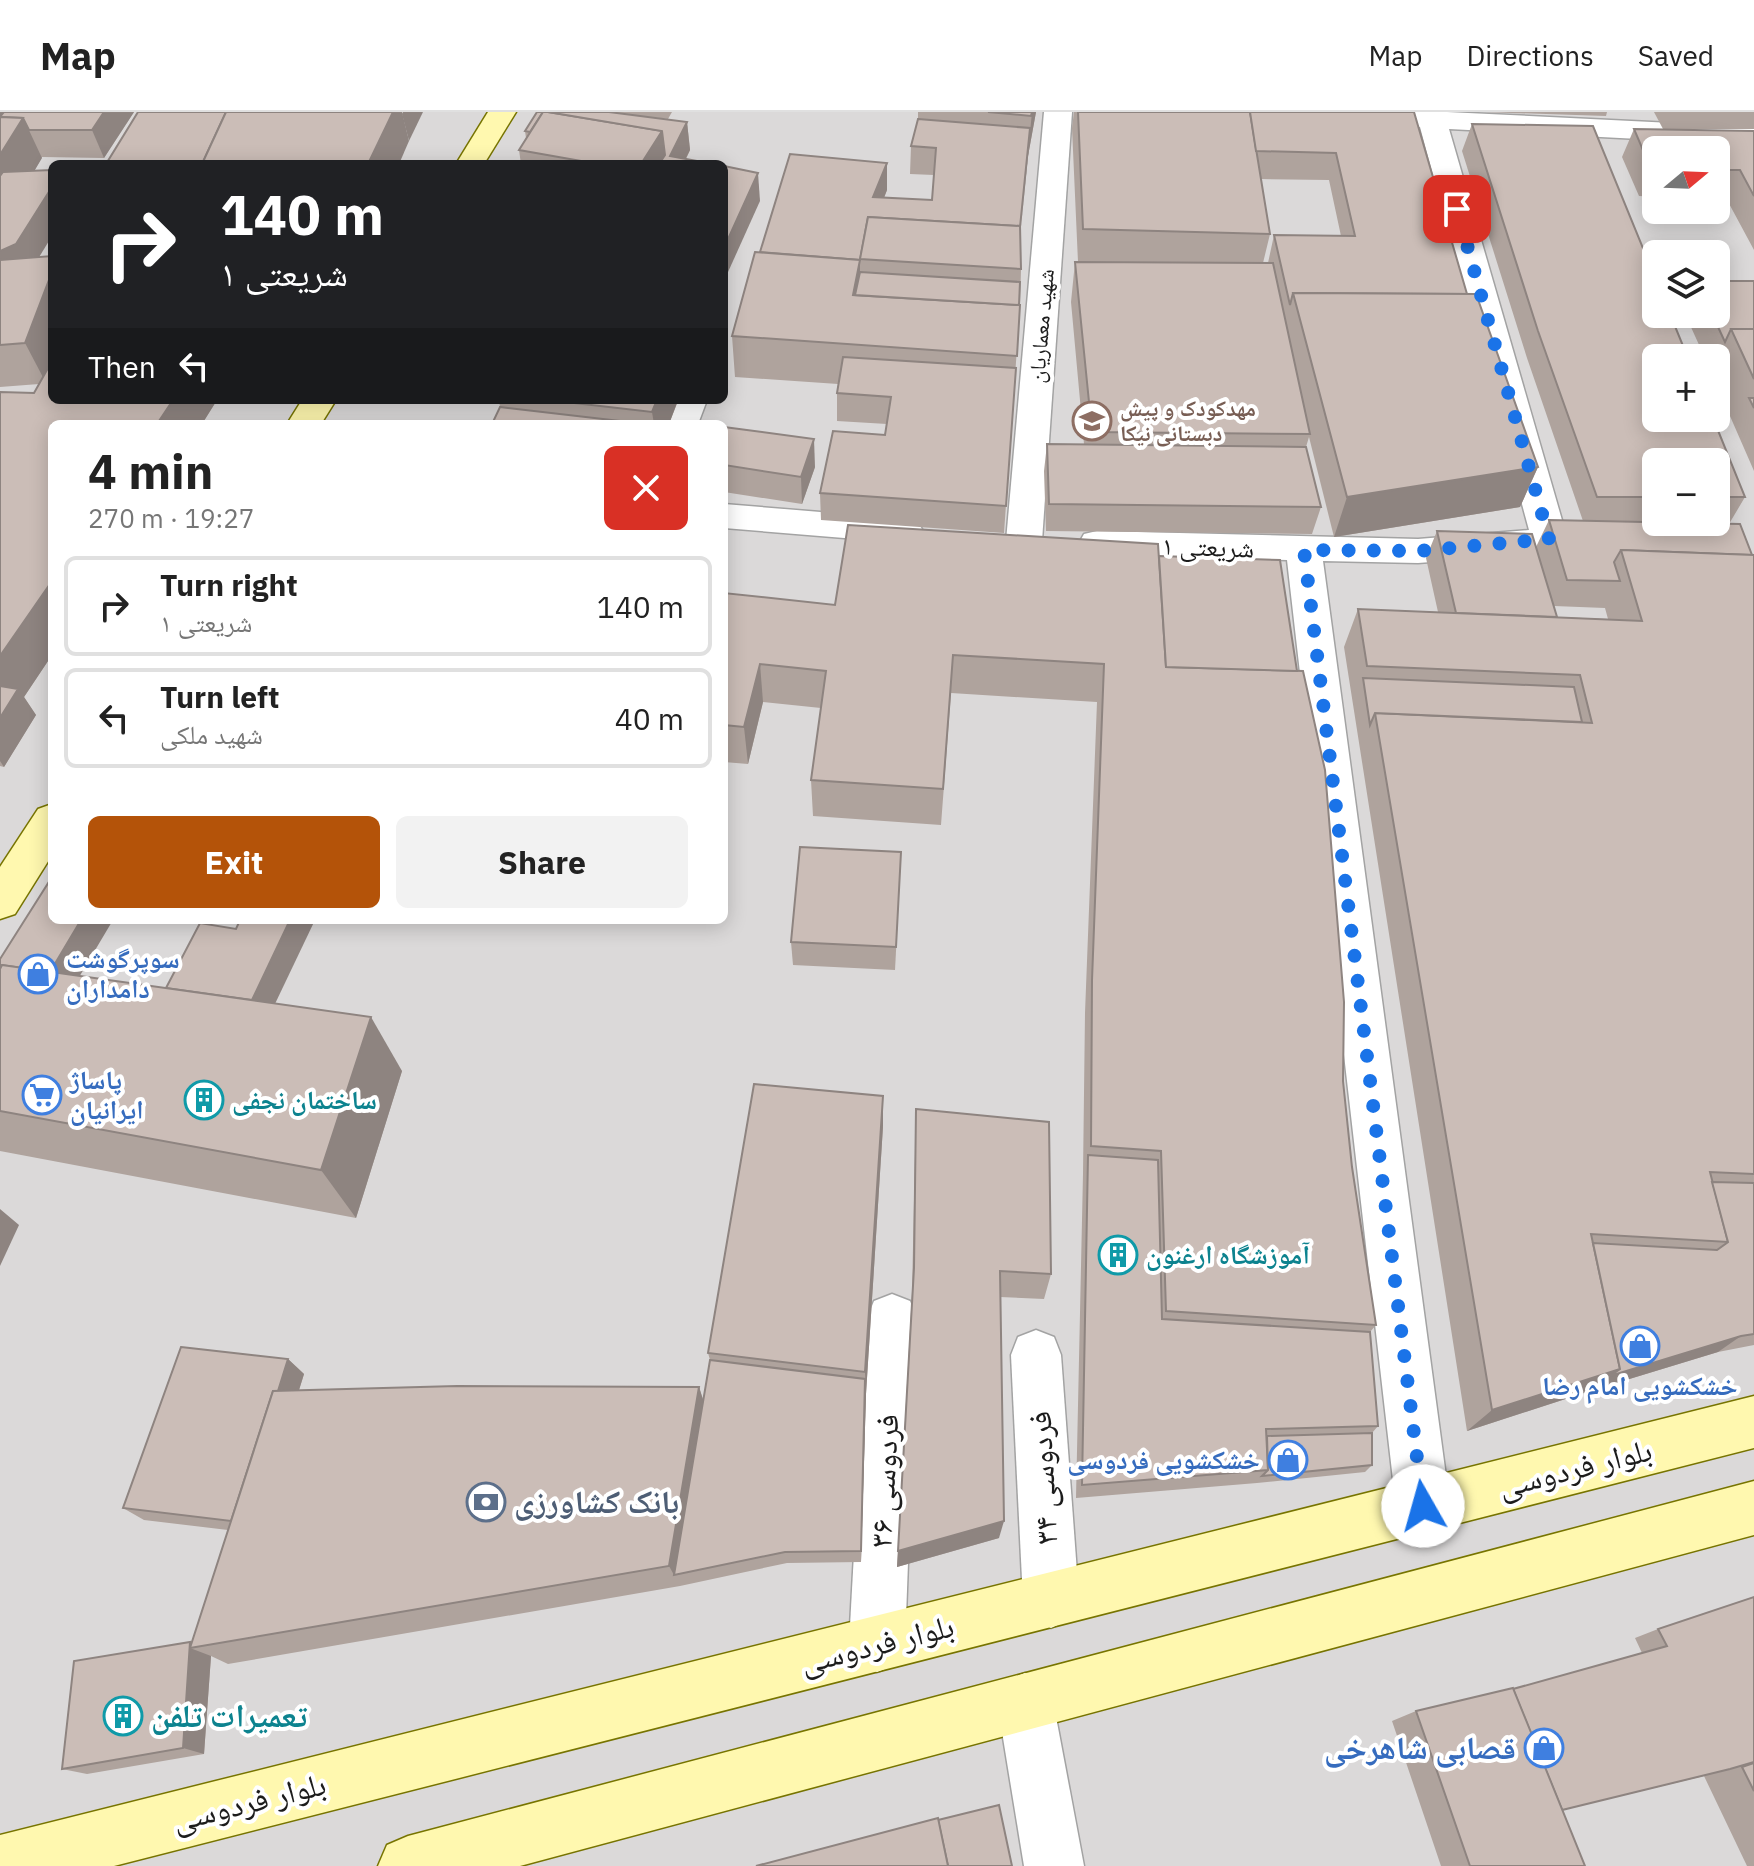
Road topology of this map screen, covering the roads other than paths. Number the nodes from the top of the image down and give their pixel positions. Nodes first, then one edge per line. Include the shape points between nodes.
1 (502, 112) edge
2 (1058, 112) edge
3 (1330, 113) edge
4 (1432, 120) junction
5 (1635, 122) edge
6 (1592, 130) junction
7 (1754, 136) edge
8 (472, 160) edge
9 (1601, 160) edge
10 (728, 516) edge
11 (932, 533) edge
12 (1626, 537) edge
13 (1549, 539) junction
14 (1036, 541) joint
15 (1304, 550) junction
16 (48, 826) edge
17 (0, 902) edge
18 (892, 1318) dead end
19 (1036, 1355) dead end
20 (1754, 1422) edge
21 (1423, 1506) junction
22 (1754, 1508) edge
23 (1051, 1600) junction
24 (877, 1644) junction
25 (1025, 1701) junction
26 (518, 1851) edge
27 (0, 1865) edge
28 (408, 1866) edge
29 (1054, 1866) edge

1 - 8 main road
2 - 14 street, شهید معماریان
3 - 4 street
4 - 6 street
4 - 13 street
5 - 6 street
5 - 7 street
6 - 9 street
10 - 11 street
12 - 13 street, شریعتی ۱
13 - 15 street, شریعتی ۱ via 1418,551
14 - 15 street, شریعتی ۱
15 - 21 street
16 - 17 main road
18 - 24 street, فردوسی ۳۶
19 - 23 street, فردوسی ۳۴
20 - 21 main road, بلوار فردوسی
21 - 23 main road, بلوار فردوسی
22 - 25 main road
23 - 24 main road, بلوار فردوسی
24 - 27 main road, بلوار فردوسی
25 - 26 main road
25 - 29 street
26 - 28 main road

